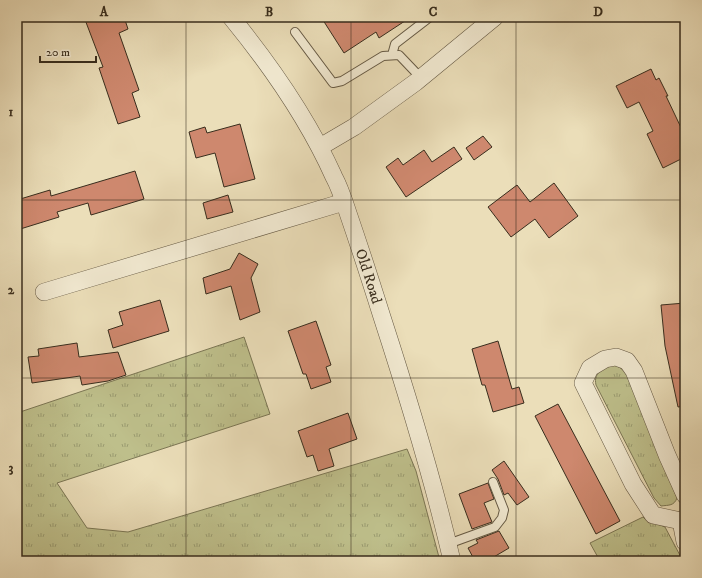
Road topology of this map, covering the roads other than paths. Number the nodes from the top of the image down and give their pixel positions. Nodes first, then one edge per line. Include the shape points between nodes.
1 (231, 17) edge
2 (430, 17) edge
3 (495, 17) edge
4 (295, 32) dead end
5 (392, 55) junction
6 (421, 78) junction
7 (320, 147) junction
8 (344, 202) junction
9 (44, 292) dead end
10 (493, 482) dead end
11 (685, 495) edge
12 (683, 519) edge
13 (685, 542) edge
14 (448, 544) junction
15 (452, 561) edge

1 - 7 street, Old Road via 290,97
2 - 5 lane via 395,44
3 - 6 street
4 - 5 lane via 333,83 342,81 383,56
5 - 6 lane via 399,55
6 - 7 street via 354,127
7 - 8 street, Old Road
8 - 9 street
8 - 14 street, Old Road via 364,256 390,341
10 - 14 lane via 504,510 502,518 495,527
11 - 12 street via 634,371 627,361 616,357 605,359 590,368 584,383 634,484 653,514
12 - 13 street
14 - 15 street, Old Road

